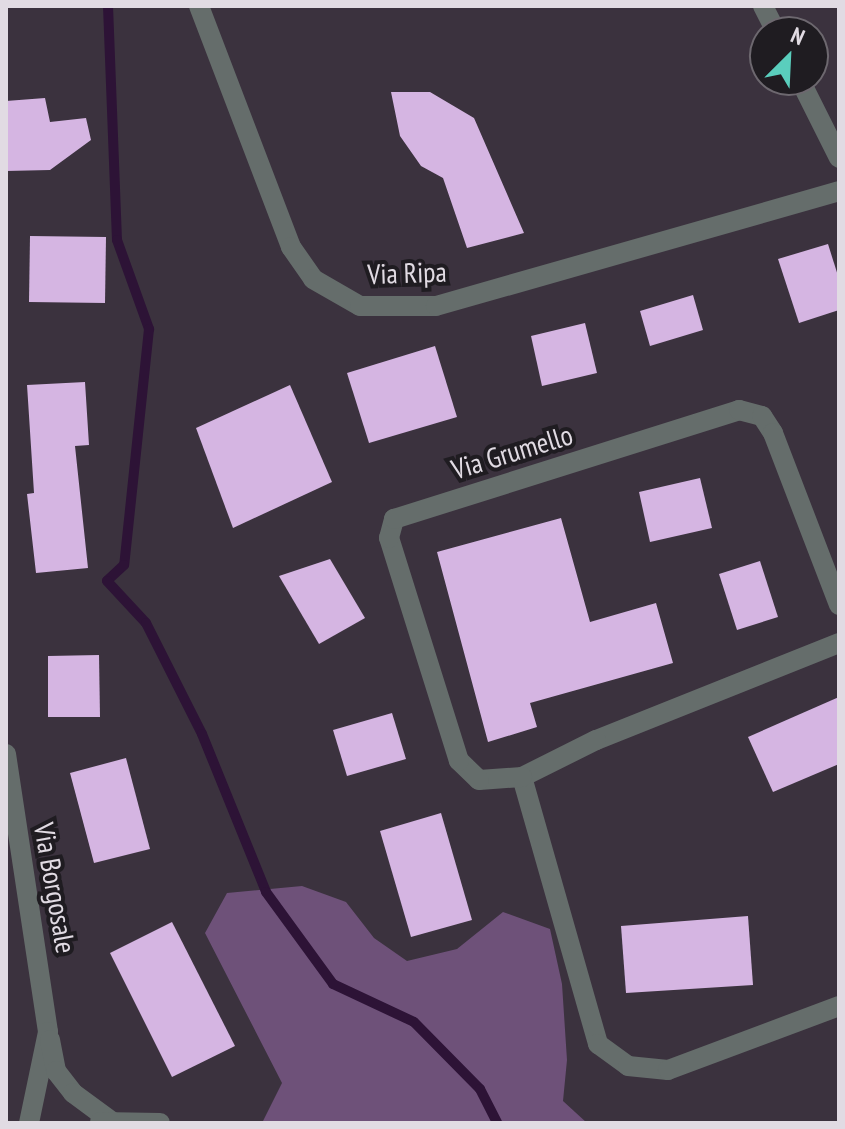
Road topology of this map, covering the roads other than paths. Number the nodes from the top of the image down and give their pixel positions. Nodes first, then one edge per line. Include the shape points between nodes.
1 (199, 6) edge
2 (808, 96) edge
3 (839, 158) edge
4 (839, 191) edge
5 (839, 605) edge
6 (839, 643) edge
7 (6, 754) edge
8 (522, 777) junction
9 (839, 1006) edge
10 (48, 1032) junction
11 (104, 1122) edge
12 (29, 1123) edge
13 (160, 1123) edge

1 - 4 street, Via Ripa via 291,247 313,279 360,306 436,306
2 - 3 street
5 - 8 street, Via Grumello via 773,433 762,416 739,410 394,519 389,538 459,761 479,780
6 - 8 street, Via Grumello via 596,740
7 - 10 street, Via Borgosale
8 - 9 street via 598,1044 628,1066 668,1070
10 - 11 street, Via Borgosale via 56,1071
10 - 12 street, Via Borgosale
11 - 13 street

